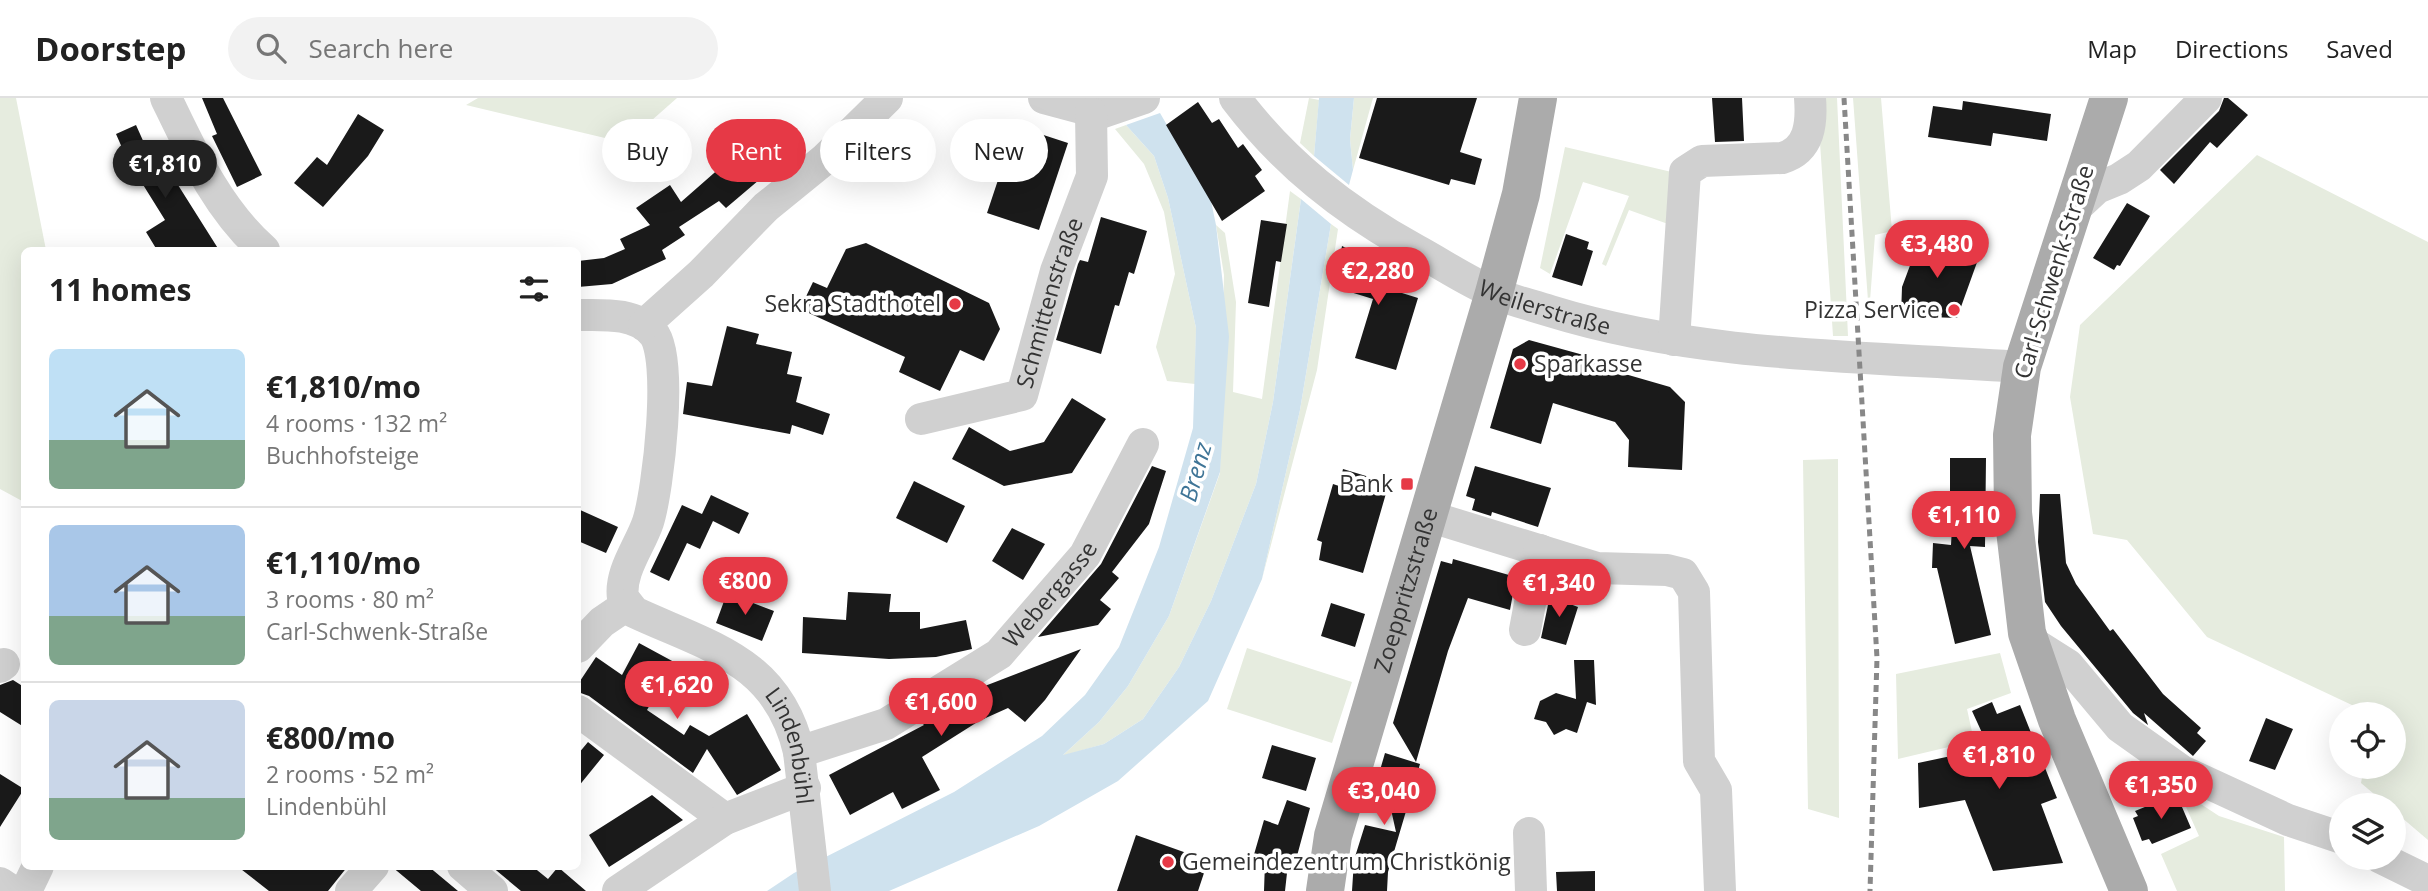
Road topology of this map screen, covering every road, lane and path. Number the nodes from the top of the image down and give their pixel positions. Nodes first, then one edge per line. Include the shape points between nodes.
1 (166, 98) edge
2 (887, 98) edge
3 (1044, 98) edge
4 (1144, 98) edge
5 (1235, 98) edge
6 (1538, 98) edge
7 (1810, 98) edge
8 (2109, 98) edge
9 (2206, 98) edge
10 (1100, 112) junction
11 (2070, 213) junction
12 (261, 247) edge
13 (1494, 293) junction
14 (581, 315) edge
15 (644, 325) junction
16 (1674, 340) junction
17 (2022, 367) junction
18 (922, 419) dead end
19 (1143, 444) dead end
20 (1428, 516) junction
21 (1540, 550) junction
22 (627, 606) junction
23 (1525, 630) dead end
24 (581, 644) edge
25 (2042, 648) junction
26 (581, 713) edge
27 (800, 752) junction
28 (805, 788) junction
29 (726, 819) junction
30 (1529, 832) dead end
31 (2329, 834) edge
32 (36, 870) edge
33 (369, 870) edge
34 (468, 870) edge
35 (2406, 870) edge
36 (2428, 881) edge
37 (0, 883) edge
38 (12, 891) edge
39 (26, 891) edge
40 (351, 891) edge
41 (492, 891) edge
42 (618, 891) edge
43 (815, 891) edge
44 (1325, 891) edge
45 (1531, 891) edge
46 (1720, 891) edge
47 (2129, 891) edge

1 - 12 street via 210,184
2 - 15 street
3 - 10 street
4 - 10 street
5 - 13 street, Weilerstraße via 1253,122 1348,211
6 - 13 main road, Zoeppritzstraße via 1521,194
7 - 16 street via 1808,134 1793,155 1702,161 1685,172
8 - 11 main road, Carl-Schwenk-Straße
9 - 11 street via 2139,166 2097,188
10 - 18 street, Schmittenstraße via 1092,176 1056,271 1022,395
11 - 17 main road, Carl-Schwenk-Straße
13 - 16 street, Weilerstraße via 1627,332
13 - 20 main road, Zoeppritzstraße
14 - 15 street via 618,316
15 - 22 street via 659,340 664,365 657,483 648,522 624,579
16 - 17 street, Weilerstraße
17 - 25 main road, Carl-Schwenk-Straße via 2012,435 2013,513
19 - 27 street, Webergasse via 1085,555 999,654 886,724
20 - 21 street
20 - 44 main road, Zoeppritzstraße via 1333,836
21 - 23 street
21 - 46 street via 1597,568 1683,574 1694,592 1699,761 1716,790
22 - 24 street via 602,622
22 - 27 street, Lindenbühl via 716,647 750,669 779,699
25 - 31 street via 2068,665 2120,727 2182,771 2288,820
25 - 47 main road, Carl-Schwenk-Straße via 2076,767
26 - 29 street
27 - 28 street, Lindenbühl
28 - 29 street
28 - 43 street, Lindenbühl
29 - 42 street
30 - 45 street
32 - 39 street
33 - 40 street
34 - 41 street
35 - 36 street
37 - 38 street

